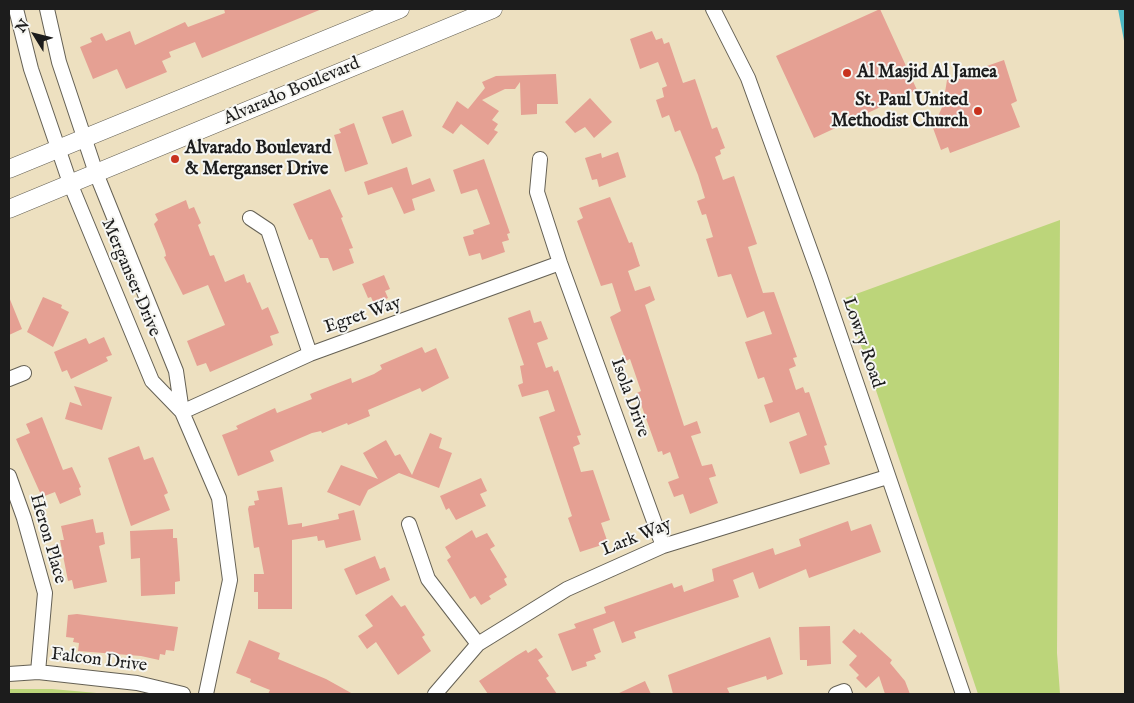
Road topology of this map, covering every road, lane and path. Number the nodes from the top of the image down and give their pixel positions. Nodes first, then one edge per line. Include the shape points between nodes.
1 (16, 9) edge
2 (47, 9) edge
3 (400, 9) edge
4 (493, 9) edge
5 (713, 9) edge
6 (85, 138) junction
7 (58, 149) junction
8 (540, 159) dead end
9 (9, 169) edge
10 (96, 173) junction
11 (70, 184) junction
12 (9, 209) edge
13 (250, 218) dead end
14 (560, 263) junction
15 (310, 354) junction
16 (24, 373) dead end
17 (9, 379) edge
18 (182, 412) junction
19 (9, 476) edge
20 (887, 477) junction
21 (409, 524) dead end
22 (663, 546) junction
23 (478, 644) junction
24 (38, 672) junction
25 (9, 674) edge
26 (183, 694) edge
27 (206, 694) edge
28 (435, 694) edge
29 (963, 694) edge

1 - 7 street, Merganser Drive via 31,69
2 - 6 street, Merganser Drive via 59,62
3 - 6 main road, Alvarado Boulevard
4 - 10 main road, Alvarado Boulevard
5 - 20 street, Lowry Road via 748,78
6 - 7 main road, Alvarado Boulevard
6 - 10 street, Merganser Drive
7 - 9 main road, Alvarado Boulevard
7 - 11 street, Merganser Drive
8 - 14 street, Isola Drive via 537,192
10 - 11 main road, Alvarado Boulevard
10 - 18 street, Merganser Drive via 176,371
11 - 12 main road, Alvarado Boulevard
11 - 18 street, Merganser Drive via 152,381
13 - 15 street via 268,230
14 - 15 street, Egret Way
14 - 22 street, Isola Drive
15 - 18 street, Egret Way
16 - 17 street
18 - 27 street, Merganser Drive via 219,498 230,580
19 - 24 street, Heron Place via 44,593
20 - 22 street, Lark Way
20 - 29 street, Lowry Road
21 - 23 street via 428,579
22 - 23 street, Lark Way via 567,588
23 - 28 street, Lark Way
24 - 25 street, Falcon Drive
24 - 26 street, Falcon Drive via 137,683

